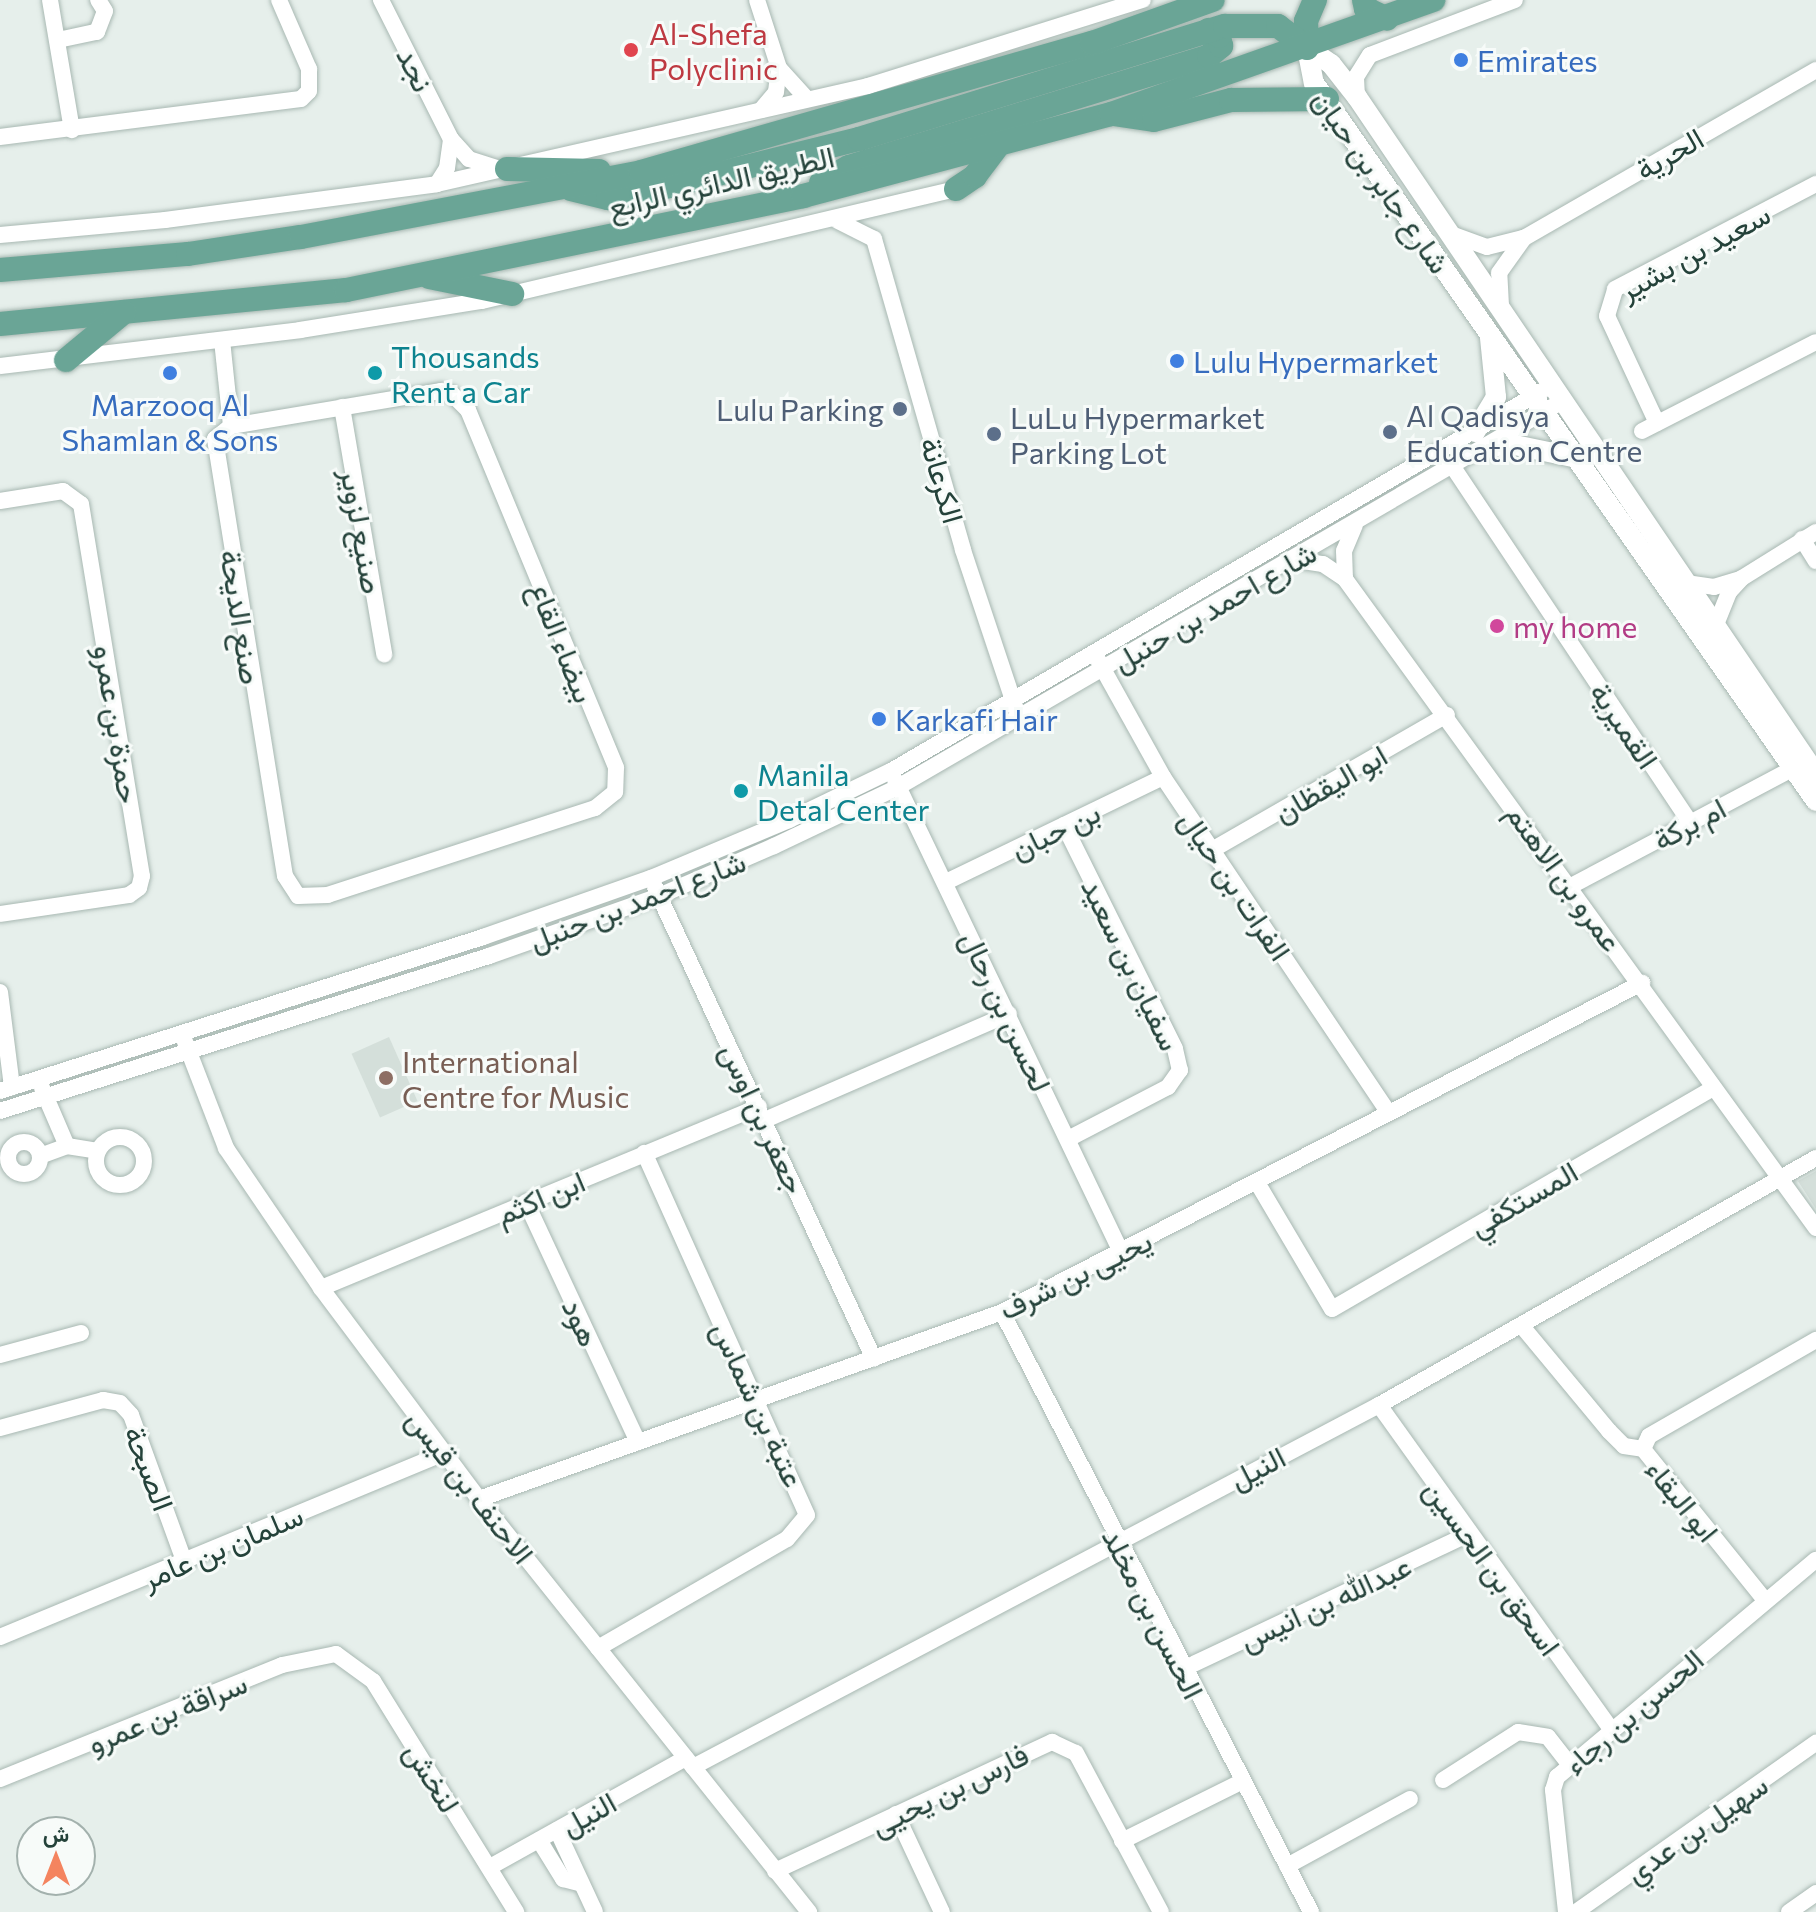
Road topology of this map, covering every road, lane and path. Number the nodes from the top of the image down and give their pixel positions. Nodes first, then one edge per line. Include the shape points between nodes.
1 (98, 0) edge
2 (279, 0) edge
3 (381, 0) edge
4 (757, 0) edge
5 (1143, 0) edge
6 (1213, 0) edge
7 (1315, 0) edge
8 (1364, 0) edge
9 (1433, 0) edge
10 (1515, 0) edge
11 (54, 1) edge
12 (1184, 6) edge
13 (1387, 19) junction
14 (1209, 30) junction
15 (58, 40) junction
16 (1307, 48) junction
17 (779, 68) junction
18 (1816, 70) edge
19 (1357, 97) junction
20 (807, 99) junction
21 (1327, 99) junction
22 (761, 110) junction
23 (1111, 114) junction
24 (72, 130) junction
25 (0, 137) edge
26 (451, 139) junction
27 (996, 148) junction
28 (507, 169) junction
29 (641, 172) junction
30 (437, 184) junction
31 (1816, 184) edge
32 (566, 188) junction
33 (956, 189) joint
34 (803, 196) junction
35 (886, 207) junction
36 (832, 220) junction
37 (1450, 233) junction
38 (0, 235) edge
39 (1524, 238) junction
40 (874, 239) junction
41 (0, 270) edge
42 (426, 276) junction
43 (512, 294) junction
44 (1501, 306) junction
45 (124, 312) junction
46 (0, 324) edge
47 (1490, 334) junction
48 (222, 340) junction
49 (1816, 342) edge
50 (66, 360) junction
51 (0, 366) edge
52 (1560, 391) junction
53 (1538, 405) junction
54 (342, 407) junction
55 (231, 426) junction
56 (1480, 440) junction
57 (1573, 457) junction
58 (1453, 467) junction
59 (0, 501) edge
60 (1355, 525) junction
61 (1809, 535) edge
62 (1297, 560) junction
63 (1816, 561) edge
64 (1742, 578) junction
65 (1345, 579) junction
66 (1686, 583) junction
67 (1146, 622) junction
68 (1715, 627) junction
69 (1157, 638) junction
70 (1093, 652) junction
71 (384, 654) dead end
72 (1103, 669) junction
73 (1013, 700) junction
74 (1447, 715) junction
75 (1019, 718) junction
76 (1804, 768) edge
77 (891, 771) junction
78 (1163, 777) junction
79 (898, 787) junction
80 (1816, 801) edge
81 (1690, 823) junction
82 (1064, 825) junction
83 (1212, 850) junction
84 (651, 878) junction
85 (946, 882) junction
86 (1571, 886) junction
87 (298, 896) joint
88 (659, 896) junction
89 (0, 914) edge
90 (1642, 983) junction
91 (0, 992) edge
92 (1009, 1014) junction
93 (182, 1030) junction
94 (187, 1049) junction
95 (38, 1080) junction
96 (1713, 1088) junction
97 (6, 1089) edge
98 (46, 1096) junction
99 (0, 1111) edge
100 (762, 1113) junction
101 (1389, 1113) junction
102 (1068, 1139) junction
103 (67, 1146) junction
104 (98, 1151) dead end
105 (644, 1153) junction
106 (1816, 1158) edge
107 (5, 1166) edge
108 (1781, 1179) junction
109 (1258, 1184) junction
110 (526, 1202) junction
111 (1816, 1228) edge
112 (1121, 1252) junction
113 (321, 1288) junction
114 (1002, 1312) junction
115 (1521, 1325) junction
116 (81, 1333) dead end
117 (1816, 1340) edge
118 (0, 1355) edge
119 (874, 1359) junction
120 (756, 1399) junction
121 (1379, 1405) junction
122 (0, 1428) edge
123 (638, 1442) junction
124 (1643, 1449) junction
125 (444, 1453) junction
126 (479, 1499) junction
127 (1467, 1535) junction
128 (1116, 1540) junction
129 (1816, 1560) edge
130 (185, 1563) junction
131 (1764, 1599) junction
132 (0, 1637) edge
133 (598, 1648) junction
134 (336, 1654) joint
135 (1183, 1669) junction
136 (1610, 1728) junction
137 (1816, 1743) edge
138 (690, 1763) junction
139 (1568, 1763) junction
140 (0, 1779) edge
141 (1443, 1780) dead end
142 (1241, 1782) junction
143 (1410, 1799) dead end
144 (896, 1814) junction
145 (557, 1830) junction
146 (539, 1840) junction
147 (1122, 1841) junction
148 (1287, 1866) junction
149 (490, 1867) junction
150 (775, 1871) junction
151 (579, 1883) junction
152 (1816, 1893) edge
153 (516, 1912) edge
154 (595, 1912) edge
155 (809, 1912) edge
156 (942, 1912) edge
157 (1161, 1912) edge
158 (1311, 1912) edge
159 (1566, 1912) edge
160 (1576, 1912) edge
161 (1789, 1912) edge

1 - 15 street via 105,11 97,32
2 - 24 street via 309,69 309,91 301,99
3 - 26 street, نجد
4 - 17 street
5 - 20 street, الطريق الدائري الرابع via 998,48
6 - 12 main road, الطريق الدائري الرابع
7 - 16 main road via 1306,21
8 - 13 main road via 1366,9
9 - 13 main road, الطريق الدائري الرابع
10 - 19 street via 1370,55 1356,77
11 - 15 street
12 - 29 main road, الطريق الدائري الرابع via 1092,43
13 - 16 main road, الطريق الدائري الرابع
14 - 16 main road via 1242,23 1278,26
14 - 32 main road via 978,106 641,193 608,198
14 - 34 main road via 1219,36 1221,46 1209,56 849,167
15 - 24 street
16 - 19 street, شارع جابر بن حيان via 1325,58
16 - 21 street, شارع جابر بن حيان via 1309,74
16 - 23 main road, الطريق الدائري الرابع
17 - 20 street
17 - 22 street via 776,92
18 - 39 street, الحرية
19 - 37 street, شارع جابر بن حيان
20 - 22 street, الطريق الدائري الرابع
21 - 23 main road via 1231,100 1154,120
21 - 47 street, شارع جابر بن حيان
22 - 28 street, الطريق الدائري الرابع
23 - 27 main road, الطريق الدائري الرابع
24 - 25 street
26 - 28 street, نجد via 481,165
26 - 30 street via 447,168
27 - 33 main road via 975,176
27 - 34 main road, الطريق الدائري الرابع
28 - 29 main road
28 - 30 street, الطريق الدائري الرابع
29 - 32 main road, الطريق الدائري الرابع
30 - 38 street, الطريق الدائري الرابع via 165,220
31 - 49 street, سعيد بن بشير via 1615,289 1607,316 1649,427
32 - 41 main road, الطريق الدائري الرابع via 202,252
33 - 35 street, الطريق الدائري الرابع
34 - 42 main road, الطريق الدائري الرابع
35 - 36 street, الطريق الدائري الرابع
35 - 40 street
36 - 40 street via 855,224
36 - 43 street, الطريق الدائري الرابع
37 - 39 street, الحرية via 1479,247
37 - 44 street, شارع جابر بن حيان
39 - 44 street, الحرية via 1501,266
40 - 73 street, الكرعانة via 963,550
42 - 43 main road
42 - 45 main road, الطريق الدائري الرابع via 284,299
43 - 48 street, الطريق الدائري الرابع
44 - 52 street, شارع جابر بن حيان
45 - 46 main road, الطريق الدائري الرابع
45 - 50 main road
47 - 53 street, شارع جابر بن حيان
47 - 56 street via 1496,397
48 - 50 street, الطريق الدائري الرابع
48 - 55 street
50 - 51 street, الطريق الدائري الرابع
52 - 53 street, شارع احمد بن حنبل
52 - 66 street, شارع جابر بن حيان
53 - 56 street, شارع احمد بن حنبل
53 - 57 street, شارع جابر بن حيان
54 - 55 street, بيضاء القاع
54 - 71 street, صنيع لزوير
54 - 87 street, بيضاء القاع via 441,391 468,410 617,780 615,792 595,808 328,895
55 - 87 street, صنع الديحة via 215,439 214,453 285,876
56 - 57 street
56 - 58 street, شارع احمد بن حنبل
56 - 67 street, شارع احمد بن حنبل
57 - 76 street, شارع جابر بن حيان
58 - 60 street, شارع احمد بن حنبل
58 - 81 street, القميرية
59 - 89 street, حمزة بن عمرو via 63,491 81,504 142,876 139,888 129,895
60 - 62 street, شارع احمد بن حنبل
60 - 65 street via 1344,551
61 - 63 street
61 - 64 street
62 - 65 street, عمرو بن الاهتم via 1323,564
62 - 69 street, شارع احمد بن حنبل
64 - 66 street via 1714,587
64 - 68 street via 1724,601
65 - 74 street, عمرو بن الاهتم
66 - 68 street, شارع جابر بن حيان
67 - 69 street
67 - 70 street, شارع احمد بن حنبل
68 - 76 street, شارع جابر بن حيان
69 - 72 street, شارع احمد بن حنبل
70 - 72 street, الفرات بن حيال
70 - 73 street, شارع احمد بن حنبل
72 - 75 street, شارع احمد بن حنبل
72 - 78 street, الفرات بن حيال
73 - 75 street, الكرعانة
73 - 77 street, شارع احمد بن حنبل
74 - 83 street, ابو اليقظان
74 - 86 street, عمرو بن الاهتم
75 - 79 street, شارع احمد بن حنبل
76 - 80 street, شارع جابر بن حيان
76 - 81 street, ام بركة
77 - 79 street, لحسن بن رحال
77 - 84 street, شارع احمد بن حنبل
78 - 82 street, بن حبان
78 - 83 street, الفرات بن حيال
79 - 85 street, لحسن بن رحال
79 - 88 street, شارع احمد بن حنبل
81 - 86 street, ام بركة
82 - 85 street, بن حبان
82 - 102 street, سفيان بن سعيد via 1175,1049 1180,1070 1168,1087
83 - 101 street, الفرات بن حيال
84 - 88 street, جعفر بن اوس
84 - 93 street, شارع احمد بن حنبل via 483,937
85 - 92 street, لحسن بن رحال
86 - 90 street, عمرو بن الاهتم
88 - 94 street, شارع احمد بن حنبل via 489,956
88 - 100 street, جعفر بن اوس
90 - 96 street, عمرو بن الاهتم
90 - 101 street, يحيى بن شرف
91 - 97 street
92 - 100 street, ابن اكثم
92 - 102 street, لحسن بن رحال
93 - 94 street, الاحنف بن قيس
93 - 95 street, شارع احمد بن حنبل
94 - 98 street, شارع احمد بن حنبل
94 - 113 street, الاحنف بن قيس via 226,1148
95 - 97 street, شارع احمد بن حنبل
95 - 98 street
96 - 108 street, عمرو بن الاهتم
96 - 109 street, المستكفي via 1332,1309
98 - 99 street, شارع احمد بن حنبل
98 - 103 street
100 - 105 street, ابن اكثم
100 - 119 street, جعفر بن اوس
101 - 109 street, يحيى بن شرف
102 - 112 street, لحسن بن رحال
103 - 104 street
103 - 107 street via 40,1156 28,1173
105 - 110 street, ابن اكثم
105 - 120 street, عتبة بن شماس
106 - 108 street, النيل
108 - 111 street
108 - 115 street, النيل
109 - 112 street, يحيى بن شرف
110 - 113 street, ابن اكثم
110 - 123 street, هود
112 - 114 street, يحيى بن شرف
113 - 125 street, الاحنف بن قيس
114 - 119 street, يحيى بن شرف
114 - 128 street, الحسن بن مخلد
115 - 121 street, النيل
115 - 124 street via 1609,1431 1624,1446
116 - 118 street
117 - 124 street, ابو البقاء via 1649,1436
119 - 120 street, يحيى بن شرف
120 - 123 street, يحيى بن شرف
120 - 133 street, عتبة بن شماس via 803,1497 807,1515 801,1528
121 - 127 street, اسحق بن الحسين
121 - 128 street, النيل
122 - 130 street, الصبحة via 103,1400 120,1403 131,1415
123 - 126 street, يحيى بن شرف
124 - 131 street, ابو البقاء
125 - 126 street, الاحنف بن قيس
125 - 130 street, سلمان بن عامر
126 - 133 street, الاحنف بن قيس
127 - 135 street, عبدالله بن انيس
127 - 136 street, اسحق بن الحسين
128 - 135 street, الحسن بن مخلد
128 - 138 street, النيل
129 - 131 street, الحسن بن رجاء
130 - 132 street, سلمان بن عامر
131 - 136 street, الحسن بن رجاء
133 - 138 street, الاحنف بن قيس
134 - 140 street, سراقة بن عمرو via 282,1665
134 - 149 street, لنخش via 373,1681
135 - 142 street, الحسن بن مخلد
136 - 139 street, الحسن بن رجاء
137 - 160 street, سهيل بن عدي
138 - 145 street, النيل
138 - 150 street, الاحنف بن قيس
139 - 141 street via 1548,1737 1518,1732
139 - 159 street, الحسن بن رجاء via 1553,1790
142 - 147 street
142 - 148 street, الحسن بن مخلد
143 - 148 street
144 - 147 street, فارس بن يحيى via 1052,1742 1076,1753
144 - 150 street, فارس بن يحيى
144 - 156 street
145 - 146 street, النيل
145 - 151 street via 578,1869
146 - 149 street, النيل
146 - 151 street via 563,1879
147 - 157 street, فارس بن يحيى
148 - 158 street, الحسن بن مخلد
149 - 153 street, لنخش
150 - 155 street, الاحنف بن قيس
151 - 154 street
152 - 161 street

